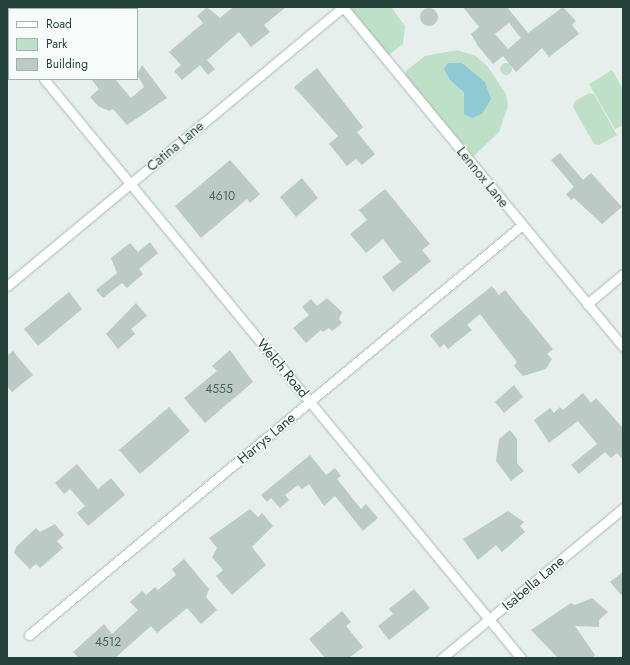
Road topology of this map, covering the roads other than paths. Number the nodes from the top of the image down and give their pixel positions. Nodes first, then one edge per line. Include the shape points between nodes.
1 (343, 7) edge
2 (45, 80) edge
3 (129, 184) junction
4 (522, 225) junction
5 (623, 274) edge
6 (7, 286) edge
7 (587, 304) junction
8 (623, 347) edge
9 (310, 401) junction
10 (623, 508) edge
11 (489, 619) junction
12 (29, 635) dead end
13 (442, 658) edge
14 (522, 658) edge

1 - 3 street, Catina Lane
1 - 4 street, Lennox Lane
2 - 3 street, Welch Road
3 - 6 street, Catina Lane
3 - 9 street, Welch Road
4 - 7 street, Lennox Lane
4 - 9 street, Harrys Lane
5 - 7 street
7 - 8 street, Lennox Lane
9 - 11 street, Welch Road
9 - 12 street, Harrys Lane
10 - 11 street, Isabella Lane
11 - 13 street, Isabella Lane
11 - 14 street, Welch Road

